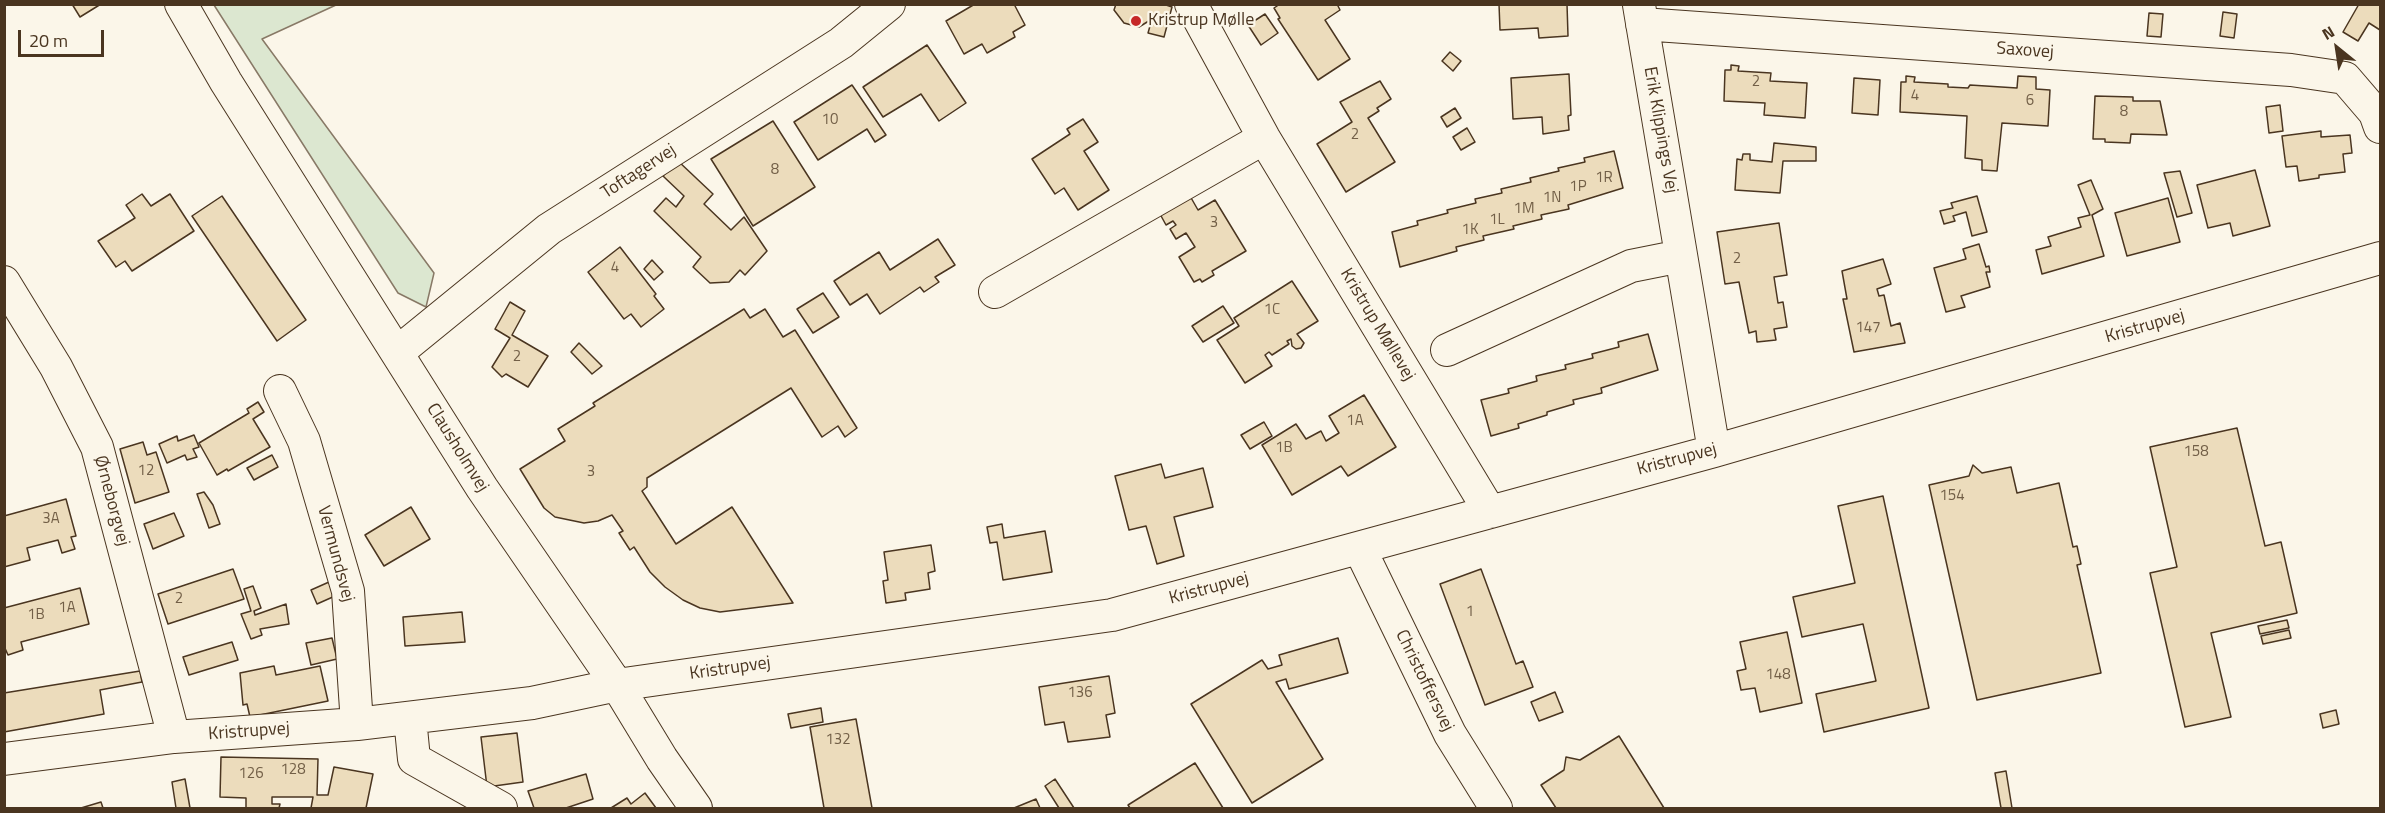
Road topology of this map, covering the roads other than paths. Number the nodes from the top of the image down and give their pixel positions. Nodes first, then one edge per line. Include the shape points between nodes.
1 (158, 4) edge
2 (181, 4) edge
3 (889, 4) edge
4 (1191, 4) edge
5 (1640, 14) edge
6 (226, 82) junction
7 (2380, 127) edge
8 (1264, 138) junction
9 (1681, 256) junction
10 (2380, 258) edge
11 (4, 282) edge
12 (995, 292) dead end
13 (1447, 350) dead end
14 (398, 352) junction
15 (280, 391) dead end
16 (1714, 451) junction
17 (1490, 512) junction
18 (1360, 549) junction
19 (617, 685) junction
20 (410, 717) junction
21 (357, 724) junction
22 (174, 737) junction
23 (4, 759) edge
24 (501, 808) edge
25 (696, 808) edge
26 (1496, 808) edge

1 - 6 street, Clausholmvej
2 - 6 street, Clausholmvej
3 - 14 street, Toftagervej via 841,44 549,229
4 - 8 street, Kristrup Møllevej
5 - 7 street, Saxovej via 2291,70 2345,78 2375,112
5 - 9 street, Erik Klippings Vej
6 - 14 street, Clausholmvej
8 - 12 street
8 - 17 street, Kristrup Møllevej
9 - 13 street via 1631,267
9 - 16 street, Erik Klippings Vej
10 - 16 street, Kristrupvej
11 - 22 street, Ørneborgvej via 56,367 97,447
14 - 19 street, Clausholmvej via 482,488
15 - 21 street, Vermundsvej via 304,441 348,591
16 - 17 street, Kristrupvej
17 - 18 street, Kristrupvej
18 - 19 street, Kristrupvej via 1112,615
18 - 26 street, Christoffersvej via 1450,734
19 - 20 street, Kristrupvej via 532,704
19 - 25 street, Clausholmvej
20 - 21 street, Kristrupvej
20 - 24 street via 414,759
21 - 22 street, Kristrupvej
22 - 23 street, Kristrupvej

